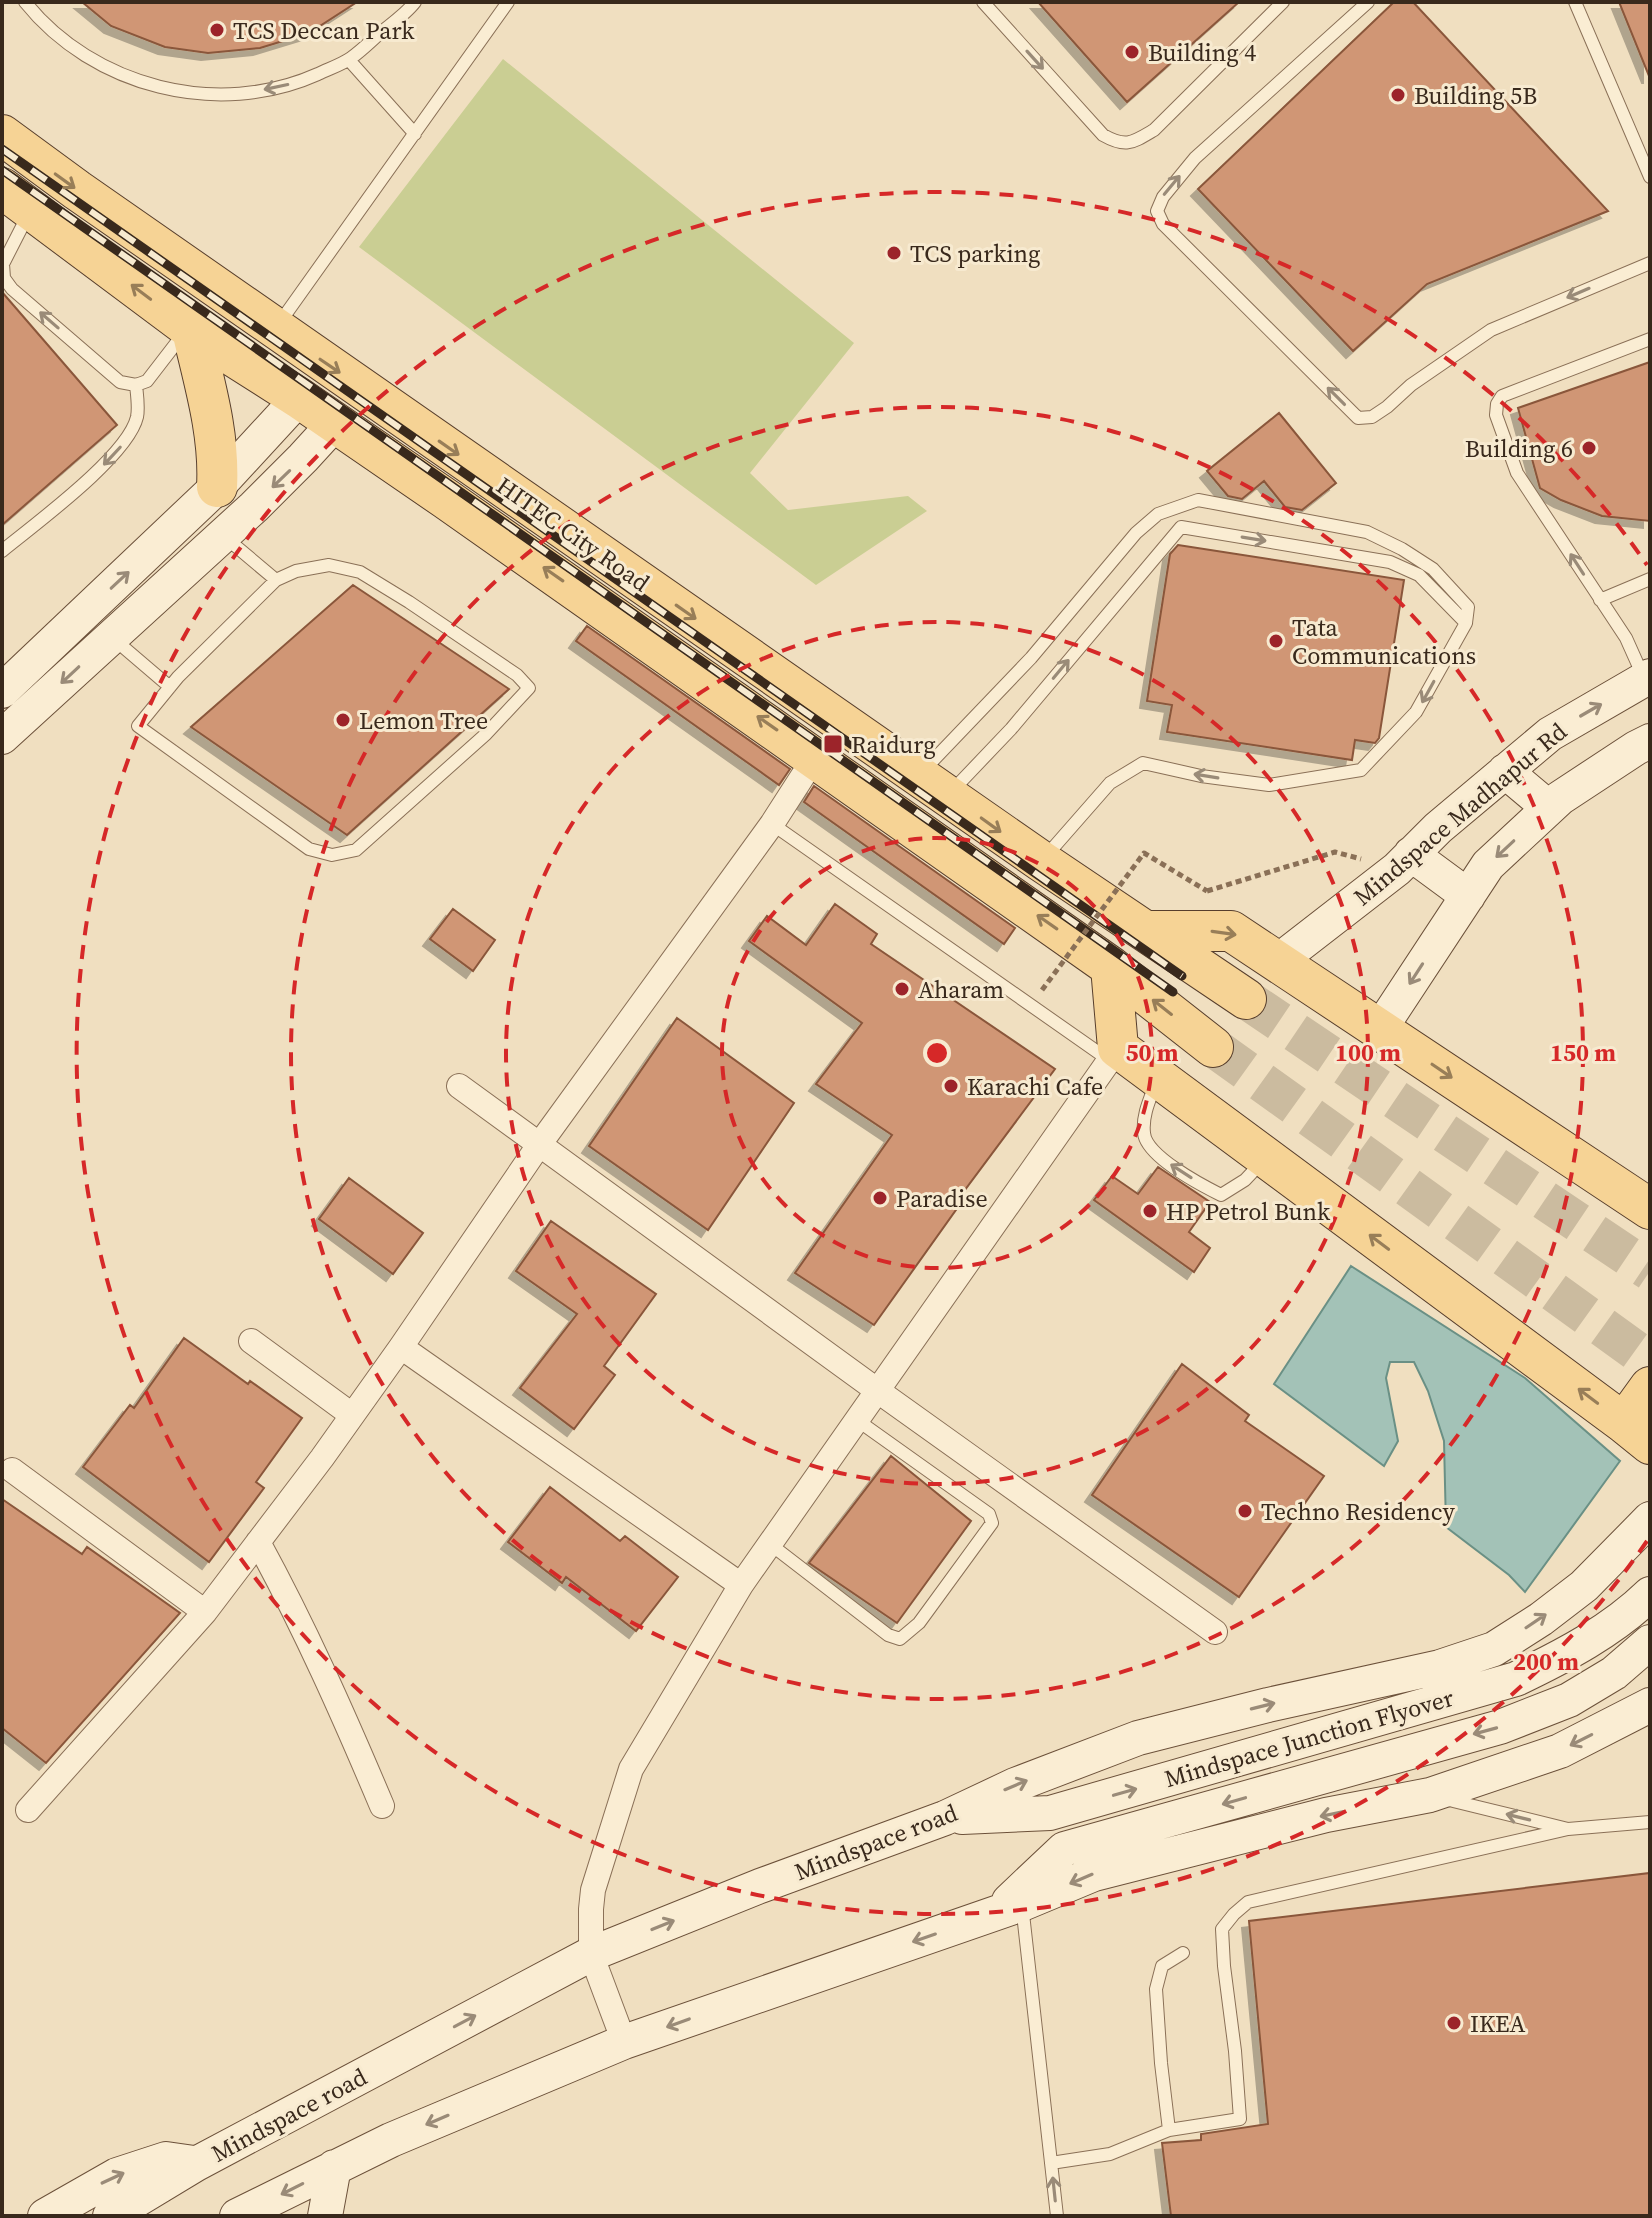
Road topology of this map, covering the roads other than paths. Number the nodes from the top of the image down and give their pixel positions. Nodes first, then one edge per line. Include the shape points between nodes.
1 (25, 2) edge
2 (415, 2) edge
3 (508, 2) edge
4 (983, 2) edge
5 (1283, 2) edge
6 (1368, 2) edge
7 (1575, 2) edge
8 (349, 60) junction
9 (415, 134) junction
10 (2, 135) edge
11 (1650, 177) edge
12 (17, 198) edge
13 (1650, 263) edge
14 (2, 264) edge
15 (275, 328) junction
16 (190, 329) junction
17 (1650, 339) edge
18 (136, 385) junction
19 (299, 398) junction
20 (335, 423) junction
21 (217, 487) junction
22 (223, 535) junction
23 (2, 551) edge
24 (1650, 579) edge
25 (276, 580) junction
26 (1600, 600) junction
27 (1466, 623) junction
28 (111, 637) junction
29 (1647, 678) edge
30 (170, 687) junction
31 (2, 691) edge
32 (2, 737) edge
33 (1650, 741) edge
34 (815, 757) junction
35 (1505, 771) junction
36 (934, 785) junction
37 (1549, 808) junction
38 (772, 824) junction
39 (1411, 854) junction
40 (1041, 861) junction
41 (1468, 896) junction
42 (1146, 931) junction
43 (1277, 962) junction
44 (1111, 967) junction
45 (1246, 999) tunnel mouth
46 (1380, 1029) junction
47 (1213, 1047) tunnel mouth
48 (1114, 1054) junction
49 (1158, 1078) junction
50 (459, 1086) dead end
51 (539, 1145) junction
52 (1266, 1158) junction
53 (1650, 1209) edge
54 (251, 1341) dead end
55 (401, 1347) junction
56 (1650, 1387) edge
57 (878, 1391) junction
58 (352, 1415) junction
59 (857, 1420) junction
60 (1637, 1434) edge
61 (12, 1470) dead end
62 (1650, 1519) edge
63 (258, 1542) junction
64 (770, 1544) junction
65 (741, 1585) junction
66 (1650, 1594) edge
67 (205, 1612) junction
68 (1215, 1632) dead end
69 (1650, 1642) edge
70 (1650, 1705) edge
71 (1430, 1795) junction
72 (382, 1806) dead end
73 (28, 1810) dead end
74 (945, 1818) junction
75 (1650, 1822) edge
76 (1568, 1829) junction
77 (1010, 1908) junction
78 (1183, 1953) dead end
79 (591, 1954) junction
80 (624, 2042) junction
81 (1169, 2130) junction
82 (1051, 2163) junction
83 (196, 2164) junction
84 (334, 2167) junction
85 (45, 2216) edge
86 (110, 2216) edge
87 (237, 2216) edge
88 (325, 2216) edge
89 (1057, 2216) edge

8 -> 1 lane via 298,83 244,94 188,93 134,81 84,56
2 - 8 lane
3 - 9 lane
4 -> 5 lane via 1103,135 1118,144 1132,143 1154,130
13 -> 6 lane via 1491,330 1372,417 1358,418 1163,224 1157,211 1195,158
7 - 11 lane
8 - 9 lane
9 - 15 lane
10 -> 15 main road, HITEC City Road
12 - 14 lane
16 -> 12 main road, HITEC City Road
18 -> 14 lane via 120,382 12,289
15 -> 36 main road, HITEC City Road
16 - 18 lane via 147,381
16 - 19 main road, HITEC City Road
16 - 21 main road via 214,427
26 -> 17 lane via 1517,473 1496,415 1497,404 1502,396
18 -> 23 lane via 137,416 111,459
19 - 20 main road, HITEC City Road
19 - 21 main road
20 -> 22 main road
34 -> 20 main road, HITEC City Road
31 -> 21 main road
22 - 25 lane
22 - 28 main road
24 - 26 lane
25 - 30 lane
25 - 30 lane via 329,565 360,572 529,688 486,734 356,850 332,855 309,849 138,726
26 - 29 lane
36 -> 27 lane via 1011,729 1181,527 1390,562 1419,575
27 - 36 lane via 1468,607 1433,569 1367,532 1198,500 1158,514 1136,533
27 -> 40 lane via 1416,712 1361,770 1269,785 1143,763 1110,783
28 - 30 lane
28 -> 32 main road
35 -> 29 main road, Mindspace Madhapur Rd via 1550,734
33 - 37 main road
34 - 38 street
44 -> 34 main road, HITEC City Road
35 - 37 main road
35 - 39 main road, Mindspace Madhapur Rd
36 -> 40 main road, HITEC City Road
37 -> 41 main road via 1488,865
38 - 48 lane
38 - 51 street
39 - 41 main road
39 - 43 main road, Mindspace Madhapur Rd
40 - 42 main road, HITEC City Road
41 -> 46 main road
42 -> 43 main road via 1231,931
42 - 45 main road, HITEC City Road
43 - 46 main road
47 -> 44 main road, HITEC City Road
44 - 48 main road
46 -> 53 main road
48 - 49 main road
48 - 57 street
49 - 52 main road
52 -> 49 lane via 1221,1195 1153,1153 1144,1137 1144,1117
50 - 51 street
51 - 55 street
51 - 57 street
60 -> 52 main road
54 - 58 street
55 - 58 street
55 - 65 street
56 - 60 main road
57 - 59 street
57 - 68 street
58 - 63 street
59 - 64 street
59 - 64 lane via 989,1514 992,1523 919,1623 900,1639
61 - 67 street
74 -> 62 main road, Mindspace road via 1138,1738 1440,1667 1494,1649 1584,1586
63 - 67 street
63 - 72 street via 337,1700
64 - 65 street
65 - 79 street via 631,1769 593,1890
74 -> 66 main road, Mindspace Junction Flyover via 1050,1813 1516,1679 1588,1641
67 - 73 street
69 -> 77 main road, Mindspace Junction Flyover via 1614,1673 1569,1700 1500,1727 1064,1849
70 -> 71 main road via 1560,1751
76 -> 71 lane
71 -> 77 main road via 1326,1815 1094,1874
79 -> 74 main road, Mindspace road
75 - 76 lane
76 - 81 lane via 1248,1902 1222,1929 1240,2119
77 -> 80 main road
77 - 82 lane
78 - 81 lane via 1162,1966 1156,1989
79 - 80 street
83 -> 79 main road, Mindspace road
80 -> 84 main road
81 - 82 lane via 1110,2154
89 -> 82 lane
85 -> 83 main road via 117,2175 166,2159
83 - 86 main road, Mindspace road
84 -> 87 main road
84 - 88 main road

